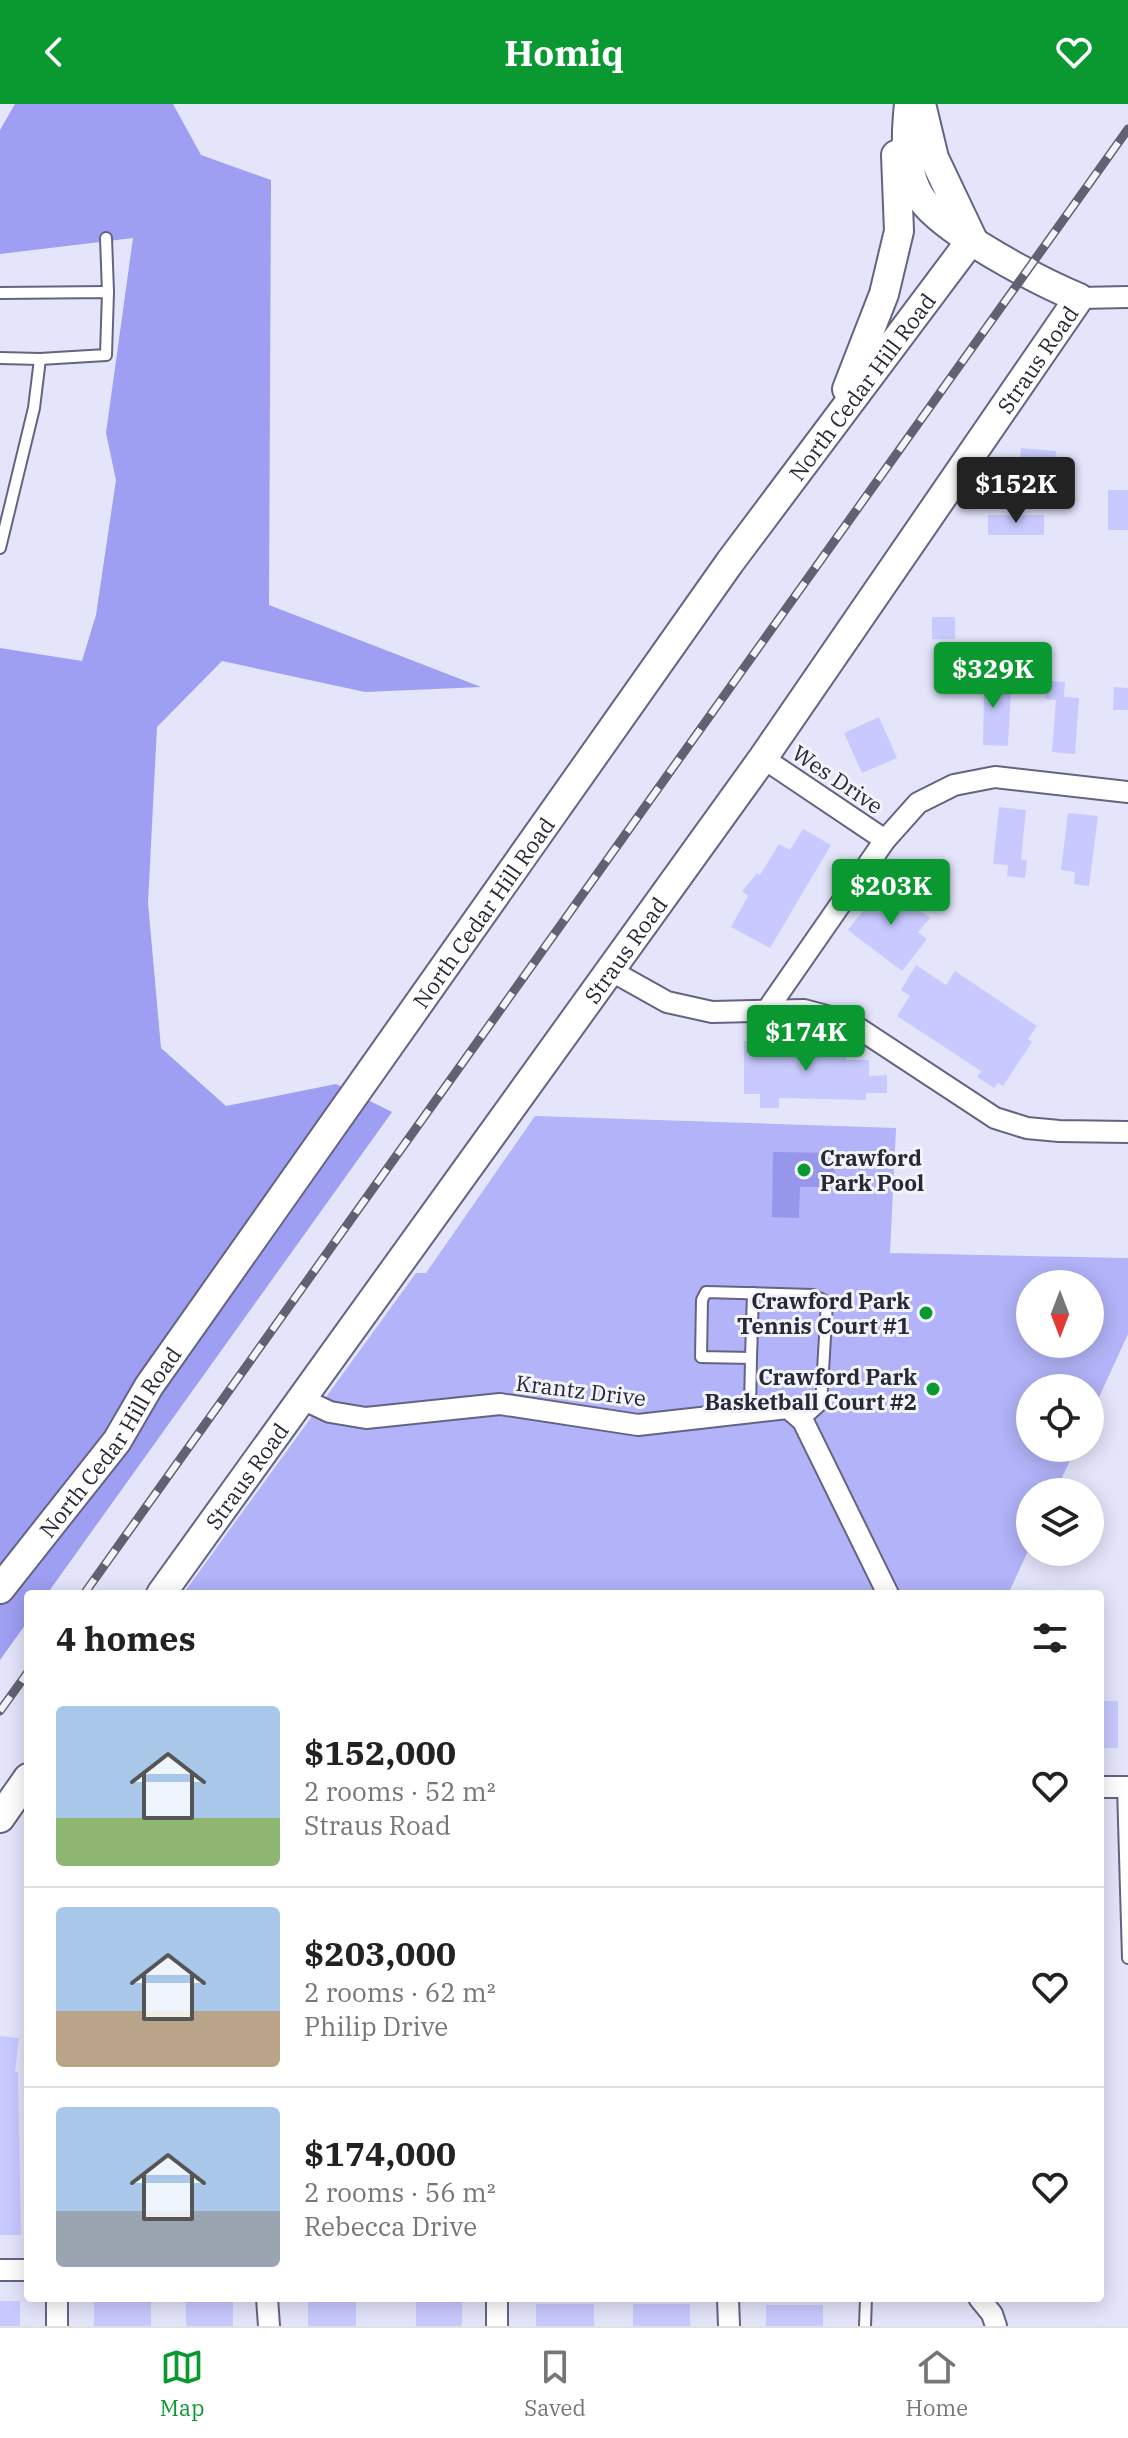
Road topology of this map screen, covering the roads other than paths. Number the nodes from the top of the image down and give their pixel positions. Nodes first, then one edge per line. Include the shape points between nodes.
1 (898, 104) edge
2 (909, 104) edge
3 (921, 104) edge
4 (106, 238) dead end
5 (972, 239) junction
6 (108, 292) junction
7 (0, 293) edge
8 (1128, 297) edge
9 (1079, 298) junction
10 (0, 358) edge
11 (40, 359) junction
12 (832, 427) junction
13 (0, 548) edge
14 (763, 758) junction
15 (1128, 792) edge
16 (885, 840) junction
17 (608, 969) junction
18 (765, 1013) junction
19 (1128, 1132) edge
20 (753, 1293) junction
21 (751, 1358) junction
22 (302, 1399) junction
23 (750, 1410) junction
24 (803, 1421) junction
25 (0, 1589) edge
26 (164, 1590) edge
27 (886, 1590) edge
28 (24, 1787) edge
29 (1104, 1787) edge
30 (1125, 1787) edge
31 (0, 1818) edge
32 (1128, 1958) edge
33 (0, 2270) edge
34 (24, 2270) edge
35 (57, 2302) edge
36 (267, 2302) edge
37 (497, 2302) edge
38 (728, 2302) edge
39 (866, 2302) edge
40 (982, 2302) edge
41 (57, 2326) edge
42 (269, 2326) edge
43 (497, 2326) edge
44 (729, 2326) edge
45 (865, 2326) edge
46 (996, 2326) edge

1 - 12 street via 899,231 884,294
2 - 5 street via 907,149 919,196
3 - 5 street via 934,158
4 - 6 lane
5 - 9 street via 1023,274
5 - 12 street, North Cedar Hill Road
6 - 7 lane
6 - 11 lane via 106,355
8 - 9 street
9 - 14 street, Straus Road
10 - 11 lane
11 - 13 lane via 34,408
12 - 25 street, North Cedar Hill Road via 730,562 149,1386 117,1441
14 - 16 street, Wes Drive
14 - 17 street, Straus Road
15 - 16 street via 995,777 954,785 918,803
16 - 18 street
17 - 18 street via 667,1002 712,1012
17 - 22 street, Straus Road
18 - 19 street via 804,1010 849,1022 995,1118 1027,1128
20 - 21 lane
20 - 21 lane via 706,1292 701,1314 701,1357
20 - 24 lane via 813,1295 827,1302 821,1405
21 - 23 lane
22 - 23 street, Krantz Drive via 330,1412 366,1418 500,1404 638,1425
22 - 26 street, Straus Road
23 - 24 street, Krantz Drive via 788,1408
24 - 27 street
28 - 31 street
29 - 30 street
30 - 32 lane
33 - 34 street
35 - 41 street
36 - 42 street
37 - 43 street
38 - 44 street
39 - 45 lane
40 - 46 street

